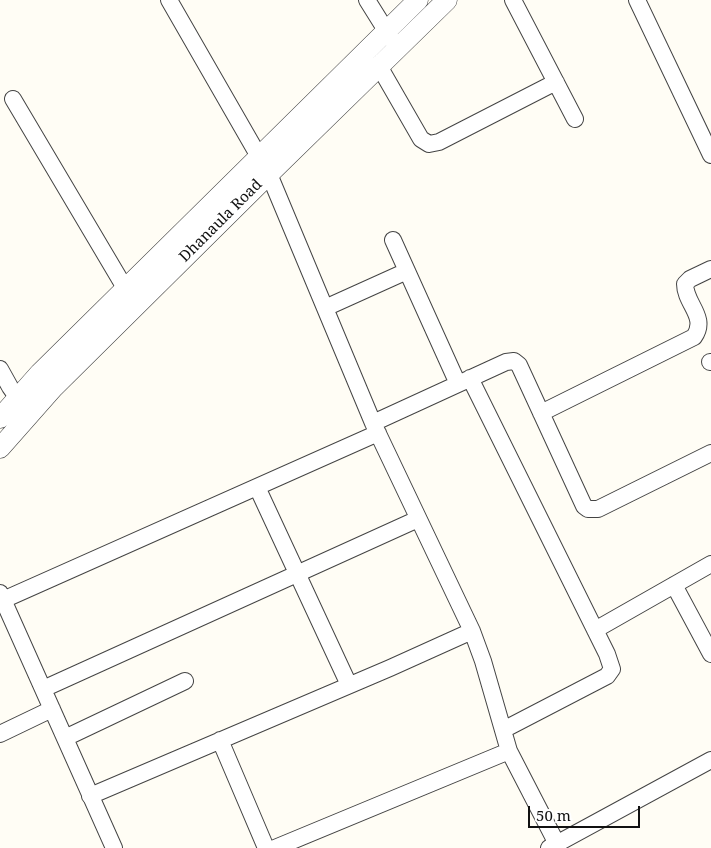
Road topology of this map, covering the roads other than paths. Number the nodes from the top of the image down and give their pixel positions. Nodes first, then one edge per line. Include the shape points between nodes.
1 (169, 0) edge
2 (367, 0) edge
3 (418, 0) edge
4 (447, 0) edge
5 (513, 0) edge
6 (637, 0) edge
7 (387, 31) junction
8 (398, 48) junction
9 (379, 66) junction
10 (556, 82) junction
11 (13, 99) dead end
12 (575, 119) dead end
13 (259, 155) junction
14 (711, 156) edge
15 (269, 174) junction
16 (394, 240) dead end
17 (711, 269) edge
18 (407, 271) junction
19 (125, 288) junction
20 (326, 308) junction
21 (0, 369) edge
22 (464, 381) junction
23 (17, 399) junction
24 (540, 413) junction
25 (30, 414) junction
26 (0, 418) edge
27 (375, 428) junction
28 (0, 448) edge
29 (711, 453) edge
30 (257, 487) junction
31 (418, 519) junction
32 (711, 564) edge
33 (297, 573) junction
34 (674, 585) junction
35 (2, 597) edge
36 (595, 630) junction
37 (472, 631) junction
38 (711, 654) edge
39 (185, 681) dead end
40 (348, 685) junction
41 (43, 689) junction
42 (52, 709) junction
43 (503, 730) junction
44 (0, 734) edge
45 (65, 738) junction
46 (220, 740) junction
47 (510, 751) junction
48 (711, 760) edge
49 (90, 796) junction
50 (553, 846) edge
51 (114, 848) edge
52 (266, 848) edge
53 (275, 848) edge

1 - 13 street
2 - 7 street
3 - 7 street, Dhanaula Road
4 - 8 street, Dhanaula Road
5 - 10 street
6 - 14 street
7 - 8 street
7 - 13 street, Dhanaula Road
8 - 9 street, Dhanaula Road
9 - 10 street via 421,139 429,144 440,142
9 - 15 street, Dhanaula Road
10 - 12 street
11 - 19 street
13 - 15 street
13 - 19 street, Dhanaula Road
15 - 20 street
15 - 25 street, Dhanaula Road
16 - 18 street
17 - 24 street via 685,284 699,320 694,337
18 - 20 street
18 - 22 street
19 - 23 street, Dhanaula Road
20 - 27 street
21 - 23 street
22 - 24 street via 514,361 519,365
22 - 27 street
22 - 36 street
23 - 25 street
23 - 26 street, Dhanaula Road
24 - 29 street via 588,510 598,509
25 - 28 street, Dhanaula Road
27 - 30 street
27 - 31 street
30 - 33 street
30 - 35 street
31 - 33 street
31 - 37 street
32 - 34 street
33 - 40 street
33 - 41 street
34 - 36 street
34 - 38 street
35 - 41 street
36 - 43 street via 611,664 610,674
37 - 40 street
37 - 43 street
39 - 45 street
40 - 46 street
41 - 42 street
42 - 44 street
42 - 45 street
43 - 47 street
45 - 49 street
46 - 49 street
46 - 52 street
47 - 50 street
47 - 53 street
48 - 50 street
49 - 51 street

